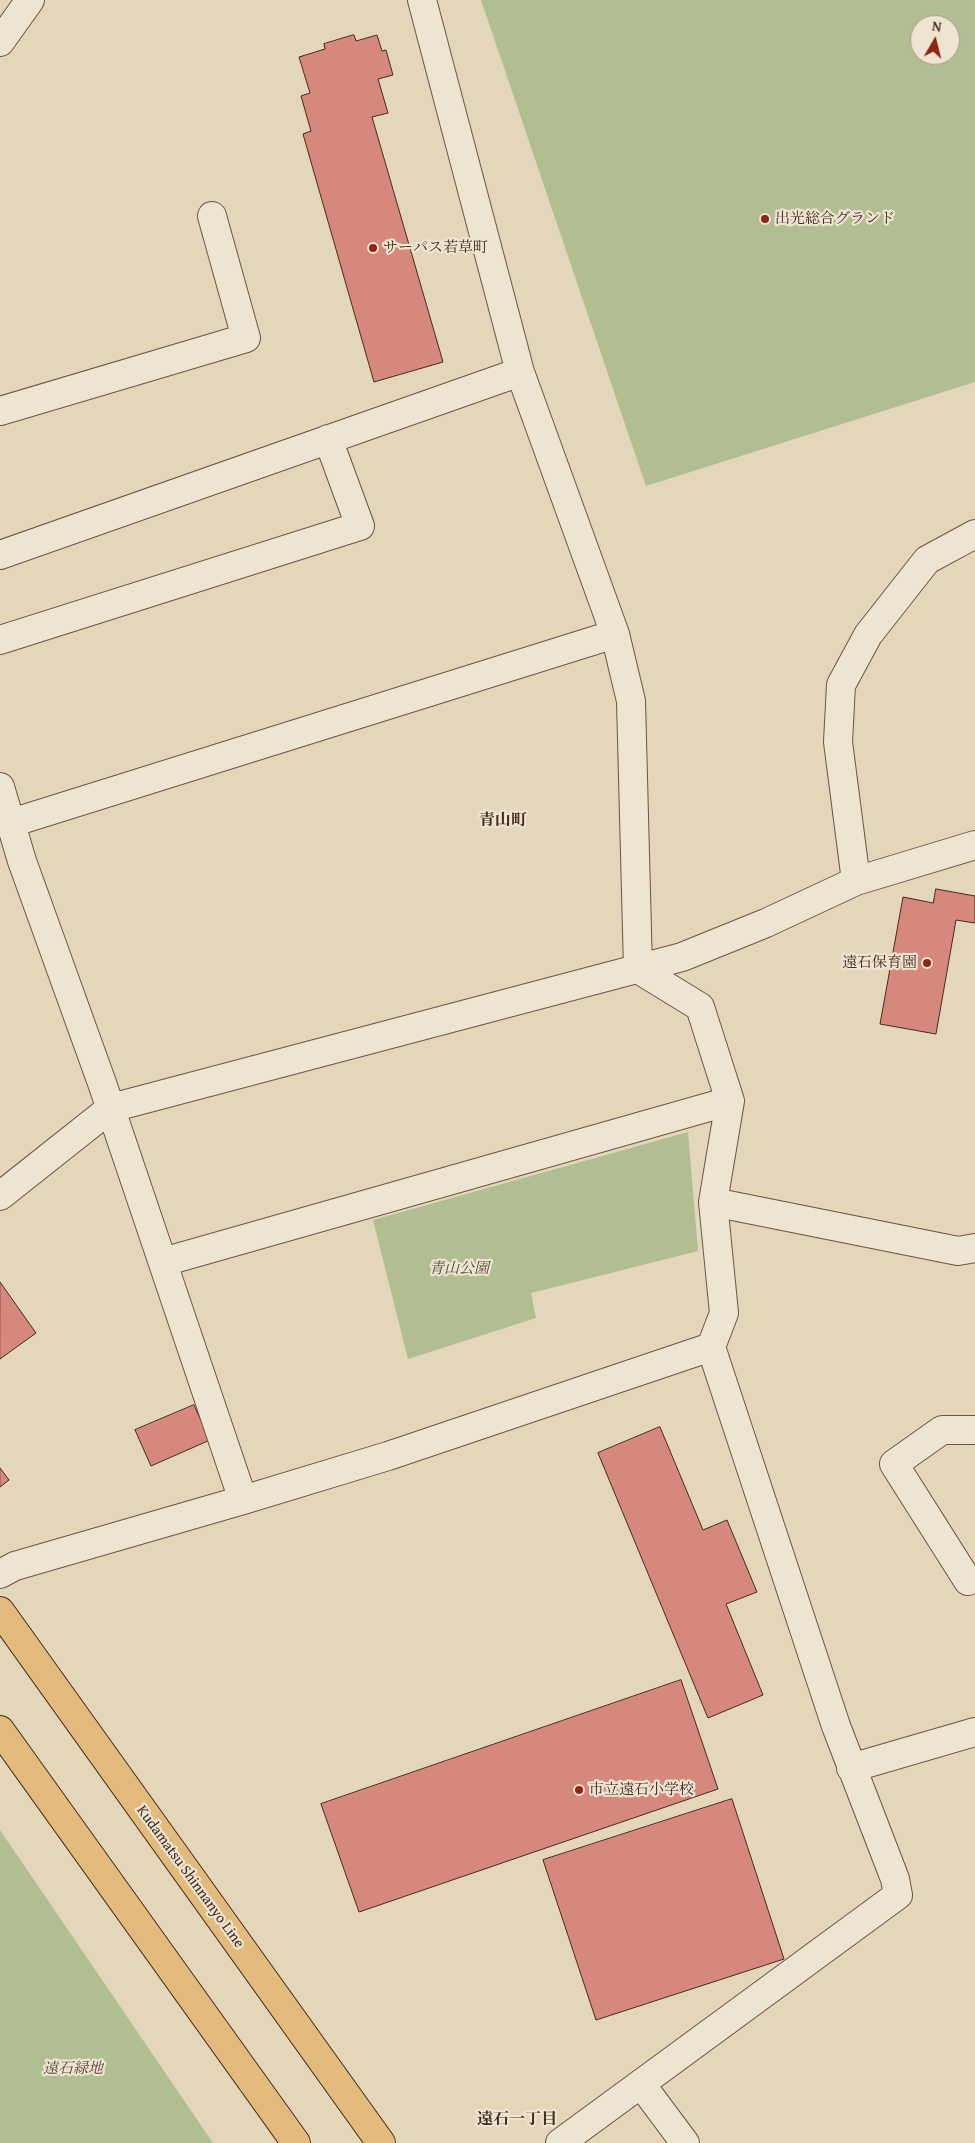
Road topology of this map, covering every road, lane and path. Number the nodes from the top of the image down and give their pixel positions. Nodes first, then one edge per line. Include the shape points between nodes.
1 (30, 0) edge
2 (422, 0) edge
3 (0, 42) edge
4 (212, 216) dead end
5 (520, 372) junction
6 (0, 411) edge
7 (328, 439) junction
8 (974, 536) edge
9 (0, 555) edge
10 (615, 634) junction
11 (0, 640) edge
12 (0, 788) edge
13 (11, 823) junction
14 (975, 845) edge
15 (856, 881) junction
16 (638, 969) junction
17 (730, 1101) junction
18 (111, 1108) junction
19 (0, 1196) edge
20 (714, 1202) junction
21 (975, 1248) edge
22 (163, 1262) junction
23 (710, 1347) junction
24 (975, 1430) edge
25 (243, 1500) junction
26 (0, 1574) edge
27 (968, 1581) dead end
28 (0, 1611) edge
29 (0, 1730) edge
30 (975, 1732) edge
31 (850, 1768) junction
32 (641, 2084) junction
33 (296, 2143) edge
34 (381, 2143) edge
35 (560, 2143) edge
36 (685, 2143) edge

1 - 3 street
2 - 5 street
4 - 6 street via 246,338
5 - 7 street
5 - 10 street
7 - 9 street
7 - 11 street via 360,526
8 - 15 street via 927,560 868,635 841,685 838,742
10 - 13 street
10 - 16 street via 631,701
12 - 13 street
13 - 18 street
14 - 15 street
15 - 16 street via 682,957
16 - 17 street via 700,1007
16 - 18 street
17 - 20 street
17 - 22 street
18 - 19 street
18 - 22 street
20 - 21 street via 958,1251
20 - 23 street via 724,1313
22 - 25 street
23 - 25 street via 388,1456
23 - 31 street
24 - 27 street via 942,1430 894,1464
25 - 26 street via 15,1566
28 - 34 main road, Kudamatsu Shinnanyo Line
29 - 33 main road
30 - 31 street
31 - 32 street via 896,1879 898,1895
32 - 35 street
32 - 36 street

